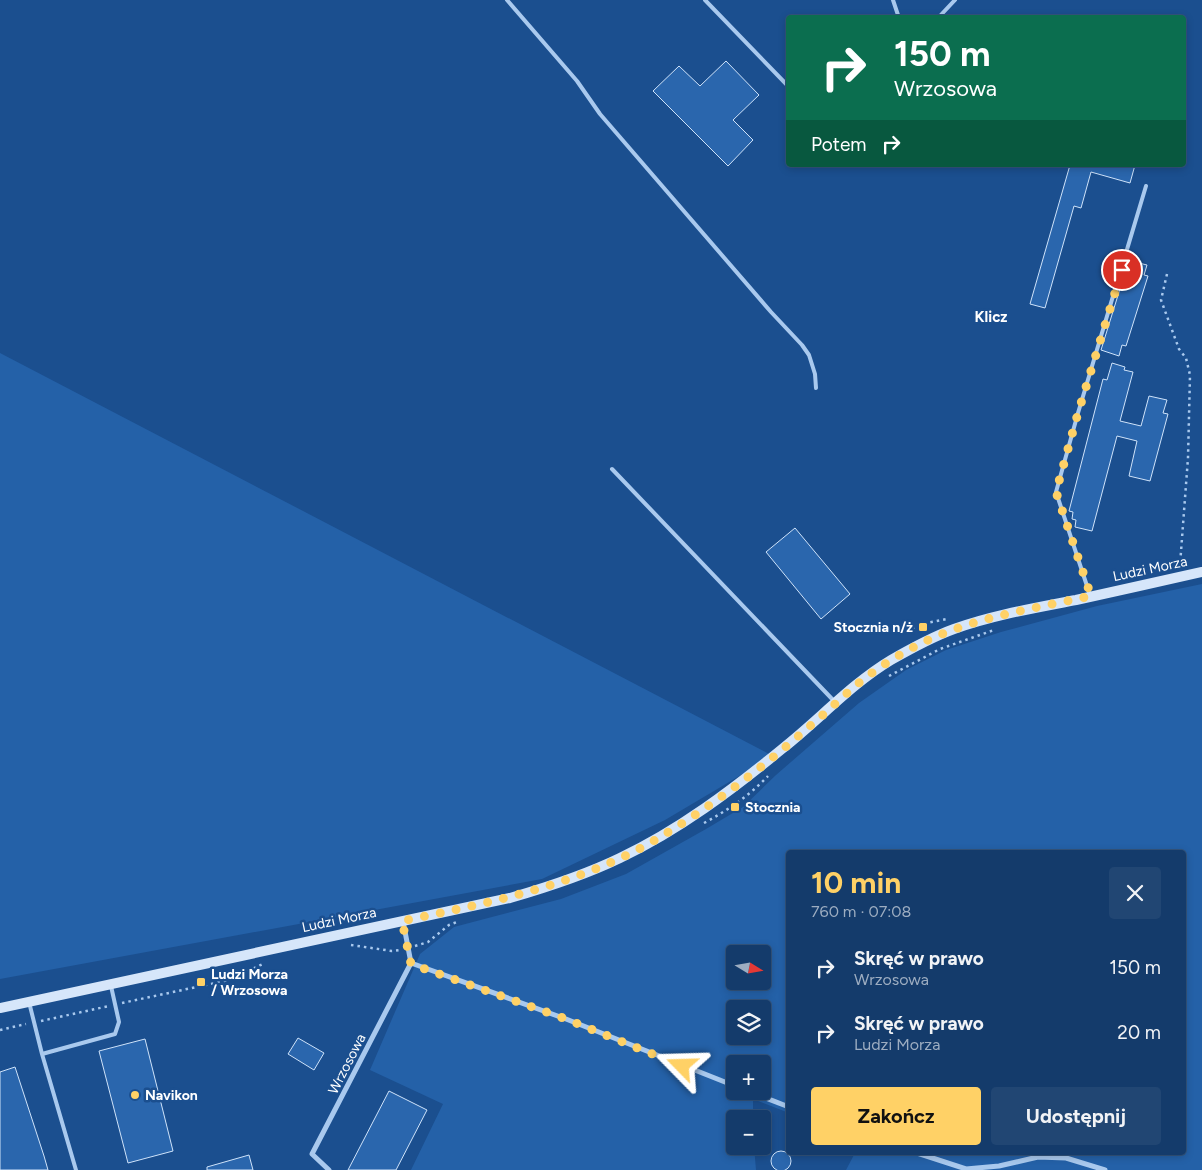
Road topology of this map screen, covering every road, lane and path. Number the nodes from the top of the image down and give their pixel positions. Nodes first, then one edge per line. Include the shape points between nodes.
1 (507, 0) edge
2 (705, 0) edge
3 (893, 0) edge
4 (955, 0) edge
5 (898, 15) edge
6 (941, 15) edge
7 (786, 84) edge
8 (1146, 186) dead end
9 (1167, 274) dead end
10 (816, 388) dead end
11 (612, 469) dead end
12 (1202, 572) edge
13 (1180, 576) junction
14 (1091, 596) junction
15 (994, 630) dead end
16 (887, 677) dead end
17 (836, 703) junction
18 (772, 772) dead end
19 (702, 825) dead end
20 (465, 919) dead end
21 (402, 921) junction
22 (344, 944) dead end
23 (408, 948) junction
24 (273, 960) dead end
25 (411, 964) junction
26 (111, 984) junction
27 (29, 1002) junction
28 (115, 1004) junction
29 (0, 1008) edge
30 (34, 1023) junction
31 (0, 1030) edge
32 (42, 1054) junction
33 (726, 1082) edge
34 (771, 1100) edge
35 (786, 1106) edge
36 (923, 1155) edge
37 (76, 1170) edge
38 (329, 1170) edge
39 (1105, 1170) edge

1 - 10 lane via 577,81 600,114 802,345 809,355
2 - 7 lane
3 - 5 lane
4 - 6 lane
8 - 14 lane via 1056,492
9 - 13 path via 1161,300 1190,375
11 - 17 lane
12 - 13 street, Ludzi Morza
13 - 14 street, Ludzi Morza
14 - 17 street, Ludzi Morza via 1004,615 933,638 888,662
15 - 16 path via 940,648
17 - 21 street, Ludzi Morza via 728,791 668,832 619,859 554,885 510,898
18 - 19 path via 726,812
20 - 23 path via 449,925 428,942
21 - 23 street
21 - 26 street, Ludzi Morza
22 - 23 path via 392,951
23 - 25 street
24 - 28 path via 229,980
25 - 33 street via 566,1019
25 - 38 street, Wrzosowa via 312,1154
26 - 27 street, Ludzi Morza
26 - 28 lane
27 - 29 street, Ludzi Morza
27 - 30 lane
28 - 30 path
28 - 32 lane via 119,1022 115,1034
30 - 31 path
30 - 32 lane
32 - 37 lane
34 - 35 street
36 - 39 street via 966,1169 990,1168 1038,1157 1066,1158

